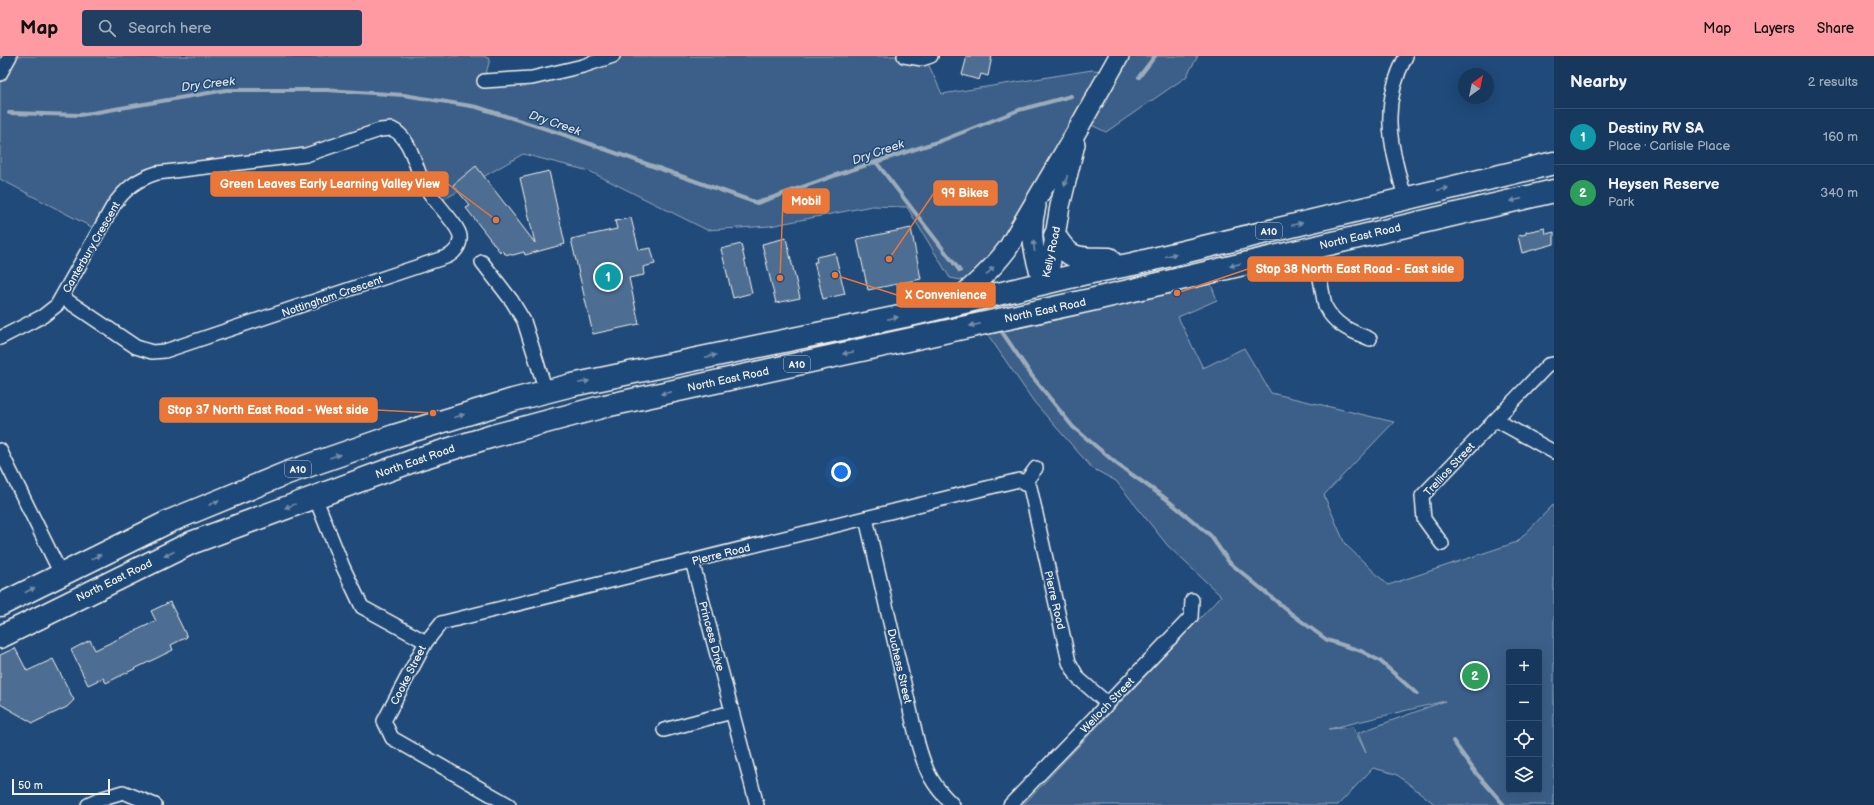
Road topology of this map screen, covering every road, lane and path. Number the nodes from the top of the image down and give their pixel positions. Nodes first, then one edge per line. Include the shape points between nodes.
1 (613, 56) edge
2 (904, 56) edge
3 (1119, 56) edge
4 (1406, 56) edge
5 (928, 57) edge
6 (9, 58) edge
7 (0, 74) edge
8 (484, 81) dead end
9 (1078, 129) junction
10 (374, 132) joint
11 (1554, 163) edge
12 (1554, 191) edge
13 (1040, 193) junction
14 (1405, 198) junction
15 (1437, 217) junction
16 (1386, 230) junction
17 (1055, 236) junction
18 (1314, 246) junction
19 (482, 262) dead end
20 (1133, 264) junction
21 (1044, 283) junction
22 (62, 297) junction
23 (1095, 299) junction
24 (950, 305) junction
25 (1013, 317) junction
26 (0, 338) edge
27 (1370, 339) dead end
28 (1554, 364) edge
29 (546, 392) junction
30 (581, 412) junction
31 (1496, 420) junction
32 (526, 427) junction
33 (0, 450) edge
34 (1554, 452) edge
35 (1036, 468) dead end
36 (1024, 484) junction
37 (315, 497) junction
38 (866, 518) junction
39 (1442, 544) dead end
40 (692, 561) junction
41 (61, 574) junction
42 (104, 584) junction
43 (1192, 600) dead end
44 (0, 605) edge
45 (48, 612) junction
46 (0, 637) edge
47 (426, 642) junction
48 (1108, 704) junction
49 (732, 712) junction
50 (664, 730) dead end
51 (88, 805) edge
52 (155, 805) edge
53 (509, 805) edge
54 (756, 805) edge
55 (953, 805) edge
56 (1010, 805) edge

1 - 8 street via 532,78
2 - 5 street via 912,59
3 - 9 street, Kelly Road
4 - 14 street via 1395,82 1389,111 1395,162
6 - 7 street
9 - 13 street, Kelly Road
9 -> 17 street, Kelly Road
10 - 22 street, Canterbury Crescent via 306,155 157,173 142,178 126,189 113,206
10 - 22 street, Nottingham Crescent via 392,129 405,140 425,187 459,233 459,244 450,256 159,352 136,347
14 -> 11 highway, A10
12 -> 15 highway, North East Road / A10
21 -> 13 street, Kelly Road via 1038,269 1033,241 1034,217
24 -> 13 street, Kelly Road via 998,263
14 - 15 highway via 1421,212
14 - 16 highway
20 -> 14 highway, A10
15 - 16 highway, North East Road / A10
16 - 18 highway, North East Road / A10
17 - 20 highway via 1062,247 1078,259 1115,260
17 - 21 street, Kelly Road
18 -> 23 highway, North East Road / A10
18 - 27 street via 1330,315 1336,323
19 - 29 street via 524,321
20 - 21 highway, A10
21 - 23 highway via 1051,289
21 - 24 highway, A10
21 - 25 highway
22 - 26 street, Canterbury Crescent via 49,313
23 - 25 highway, North East Road / A10
29 -> 24 highway, A10
25 -> 30 highway, North East Road / A10
28 - 31 street, Trellios Street via 1548,365
29 - 30 highway via 560,405
29 - 32 highway via 538,411
41 -> 29 highway, A10 via 170,521 287,473 394,436
30 - 32 highway, North East Road / A10
31 - 34 street
31 - 39 street, Trellios Street via 1422,496 1424,519
32 - 37 highway, North East Road / A10 via 421,458
33 - 41 street
35 - 36 street
36 - 38 street, Pierre Road via 1019,480
36 - 48 street, Pierre Road via 1030,487 1069,662 1078,678
37 -> 42 highway, North East Road / A10 via 191,543
37 - 47 street, Cooke Street via 362,607
38 - 40 street, Pierre Road
38 - 55 street, Duchess Street via 918,744 927,773
40 - 47 street, Pierre Road via 441,623
40 - 49 street, Princess Drive
41 - 42 highway via 82,583
44 -> 41 highway, A10
41 - 45 highway via 57,592
42 - 45 highway, North East Road / A10
43 - 48 street, Welloch Street via 1190,617
45 - 46 highway, North East Road / A10
47 - 53 street, Cooke Street via 384,721 392,738
48 - 56 street, Welloch Street
49 - 50 street
49 - 54 street, Princess Drive
51 - 52 street via 123,792

